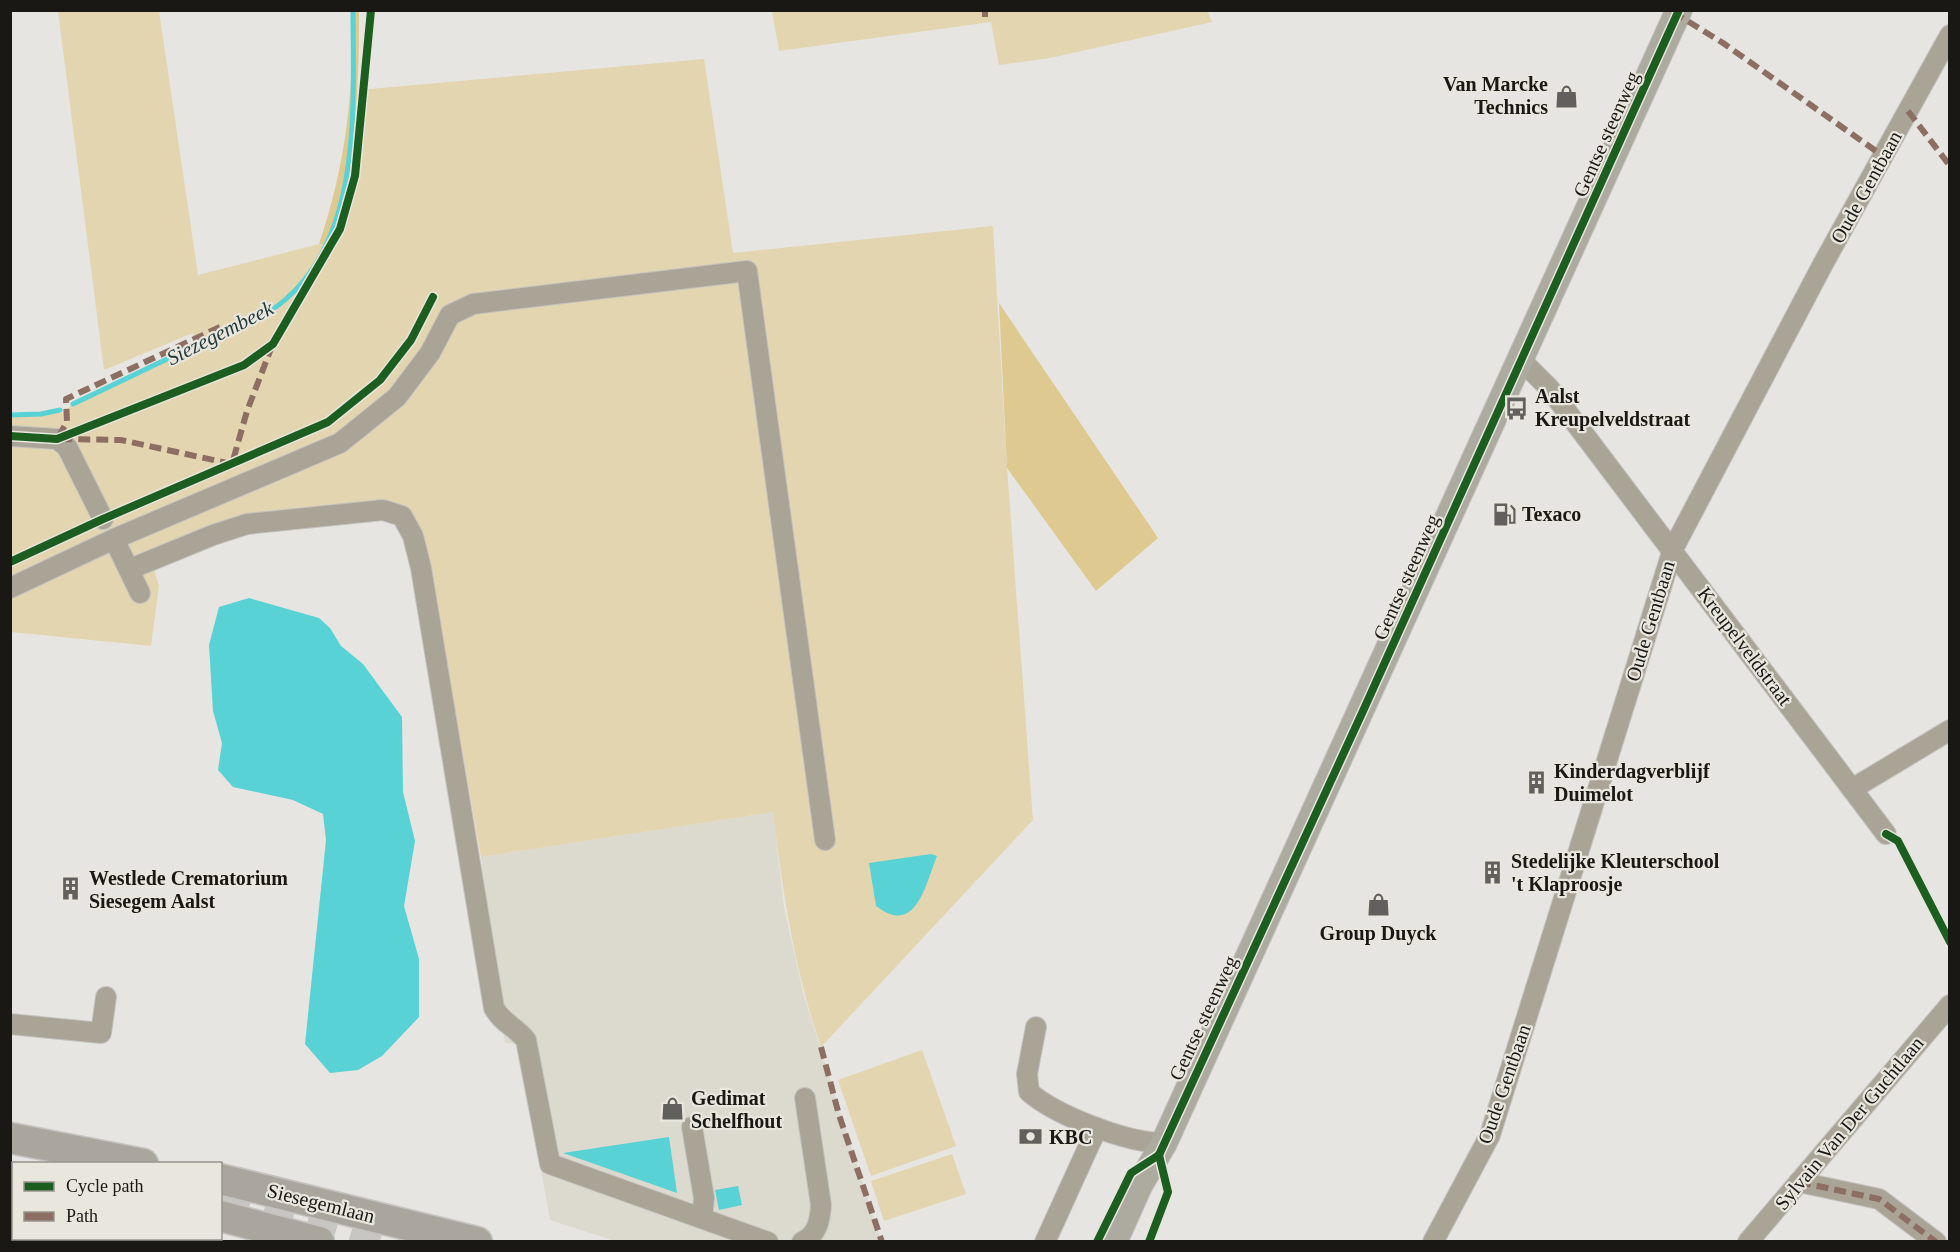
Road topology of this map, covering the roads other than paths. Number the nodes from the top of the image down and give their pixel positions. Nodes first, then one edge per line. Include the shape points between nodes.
1 (1679, 10) edge
2 (1950, 35) edge
3 (1522, 361) junction
4 (10, 436) edge
5 (103, 519) dead end
6 (114, 539) junction
7 (1673, 549) junction
8 (130, 569) junction
9 (10, 588) edge
10 (140, 593) dead end
11 (1950, 730) edge
12 (1852, 789) junction
13 (1886, 834) dead end
14 (825, 840) dead end
15 (106, 997) dead end
16 (1950, 1005) edge
17 (10, 1024) edge
18 (1036, 1027) dead end
19 (805, 1098) dead end
20 (692, 1127) dead end
21 (1097, 1128) junction
22 (10, 1138) edge
23 (1161, 1149) junction
24 (133, 1162) edge
25 (222, 1179) edge
26 (1799, 1182) junction
27 (222, 1217) edge
28 (702, 1218) junction
29 (319, 1242) edge
30 (477, 1242) edge
31 (768, 1242) edge
32 (802, 1242) edge
33 (1045, 1242) edge
34 (1113, 1242) edge
35 (1132, 1242) edge
36 (1433, 1242) edge
37 (1748, 1242) edge
38 (1936, 1242) edge

1 - 3 main road, Gentse steenweg
2 - 7 street, Oude Gentbaan via 1823,264
3 - 7 street, Kreupelveldstraat via 1549,388
3 - 23 main road, Gentse steenweg
4 - 5 street via 57,439 67,447
6 - 8 street
6 - 9 street
6 - 14 street via 340,442 398,397 430,353 450,315 473,304 747,271
7 - 12 street, Kreupelveldstraat
7 - 36 street, Oude Gentbaan via 1490,1135
8 - 10 street
8 - 28 street via 247,524 383,510 402,516 413,536 421,568 493,1001 502,1022 516,1028 526,1040 550,1164
11 - 12 street
12 - 13 street, Kreupelveldstraat
15 - 17 street via 101,1034
16 - 26 street, Sylvain Van Der Guchtlaan
18 - 21 street via 1027,1074 1029,1092 1039,1101
19 - 32 street via 820,1222
20 - 28 street via 704,1198
21 - 23 street
21 - 33 street
22 - 24 highway
23 - 34 main road, Gentse steenweg
23 - 35 main road, Gentse steenweg via 1155,1190
25 - 30 highway, Siesegemlaan
26 - 37 street, Sylvain Van Der Guchtlaan
26 - 38 street via 1879,1199
27 - 29 highway
28 - 31 street

